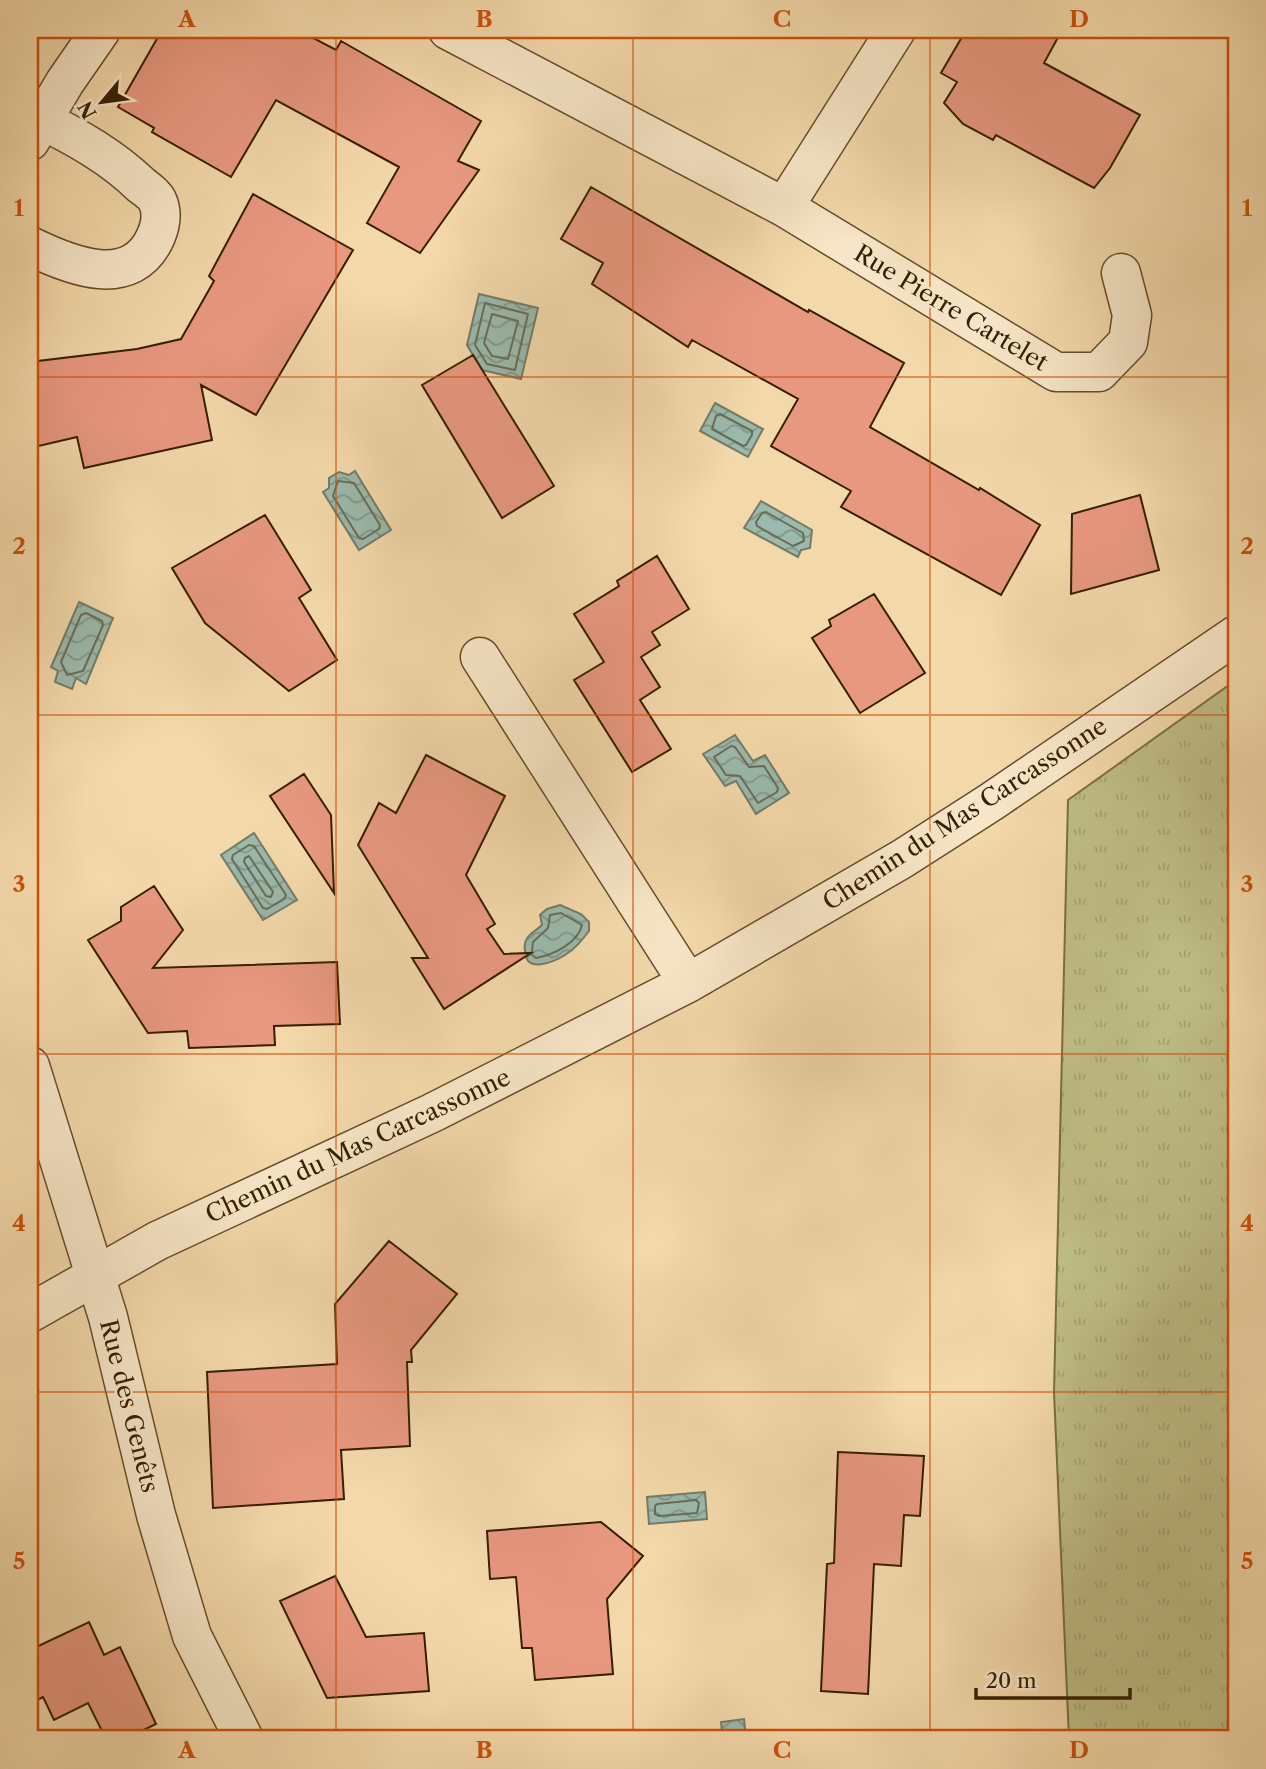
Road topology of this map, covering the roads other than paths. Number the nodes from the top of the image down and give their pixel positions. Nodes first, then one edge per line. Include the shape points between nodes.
1 (102, 30) edge
2 (449, 30) edge
3 (896, 30) edge
4 (36, 130) edge
5 (784, 207) junction
6 (30, 246) edge
7 (1121, 273) dead end
8 (1236, 635) edge
9 (480, 657) dead end
10 (688, 984) junction
11 (30, 1066) edge
12 (97, 1276) junction
13 (30, 1313) edge
14 (244, 1739) edge

1 - 4 street
2 - 5 street, Rue Pierre Cartelet
3 - 5 street
4 - 6 street via 75,136 123,167 156,199 162,222 151,247 130,266 105,271
5 - 7 street, Rue Pierre Cartelet via 1056,372 1099,372 1128,342 1132,315
8 - 10 street, Chemin du Mas Carcassonne via 902,859
9 - 10 street
10 - 12 street, Chemin du Mas Carcassonne via 432,1113 157,1241
11 - 12 street, Rue des Genêts
12 - 13 street, Chemin du Mas Carcassonne
12 - 14 street, Rue des Genêts via 156,1515 192,1636

